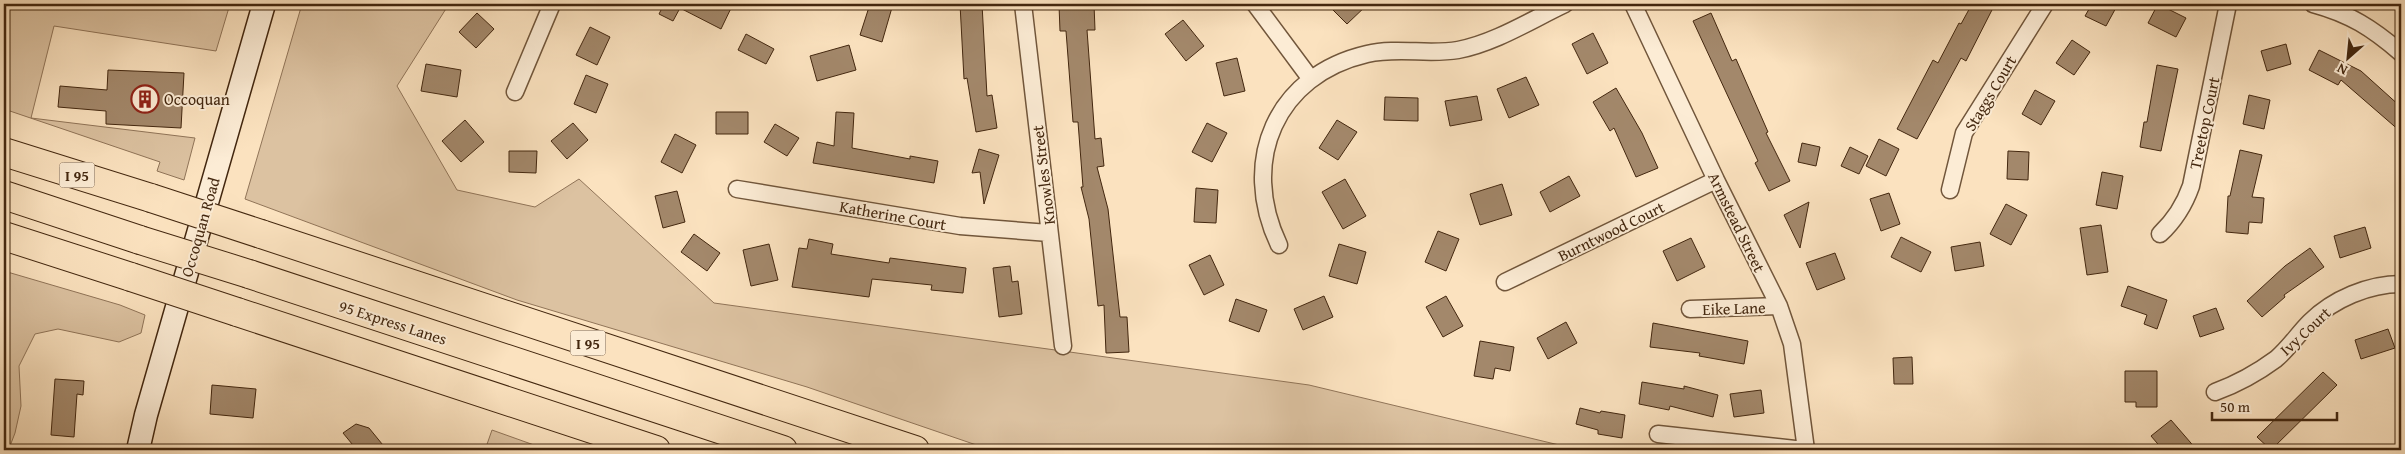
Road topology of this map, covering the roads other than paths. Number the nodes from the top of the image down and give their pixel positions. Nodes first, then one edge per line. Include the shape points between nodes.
1 (264, 4) edge
2 (552, 4) edge
3 (1023, 4) edge
4 (1255, 4) edge
5 (1565, 4) edge
6 (1633, 4) edge
7 (2045, 4) edge
8 (2228, 4) edge
9 (2313, 4) edge
10 (2401, 53) edge
11 (1310, 78) junction
12 (515, 92) dead end
13 (4, 152) edge
14 (1716, 180) junction
15 (737, 190) dead end
16 (1950, 190) dead end
17 (4, 195) edge
18 (1050, 233) junction
19 (2160, 234) dead end
20 (4, 236) edge
21 (1279, 245) dead end
22 (1506, 282) dead end
23 (2401, 284) edge
24 (1779, 306) junction
25 (1690, 309) dead end
26 (1063, 346) dead end
27 (2215, 392) dead end
28 (1658, 434) dead end
29 (138, 450) edge
30 (656, 450) edge
31 (783, 450) edge
32 (915, 450) edge
33 (1805, 450) edge

1 - 29 main road, Occoquan Road
2 - 12 street
3 - 18 street, Knowles Street
4 - 11 street
5 - 11 street via 1483,44 1458,50 1369,53 1344,60
6 - 14 street, Armstead Street
7 - 16 street, Staggs Court via 1964,133
8 - 19 street, Treetop Court via 2191,186 2174,221
9 - 10 street via 2374,30
11 - 21 street via 1284,107 1268,144 1263,166 1267,213
13 - 32 highway, I 95, bridge
14 - 22 street, Burntwood Court
14 - 24 street, Armstead Street
15 - 18 street, Katherine Court via 960,226
17 - 31 highway, 95 Express Lanes, bridge
18 - 26 street, Knowles Street
20 - 30 highway, bridge
23 - 27 street, Ivy Court via 2372,288 2329,307 2310,322 2277,358 2255,374
24 - 25 street, Eike Lane
24 - 33 street, Armstead Street via 1792,344
28 - 33 street

